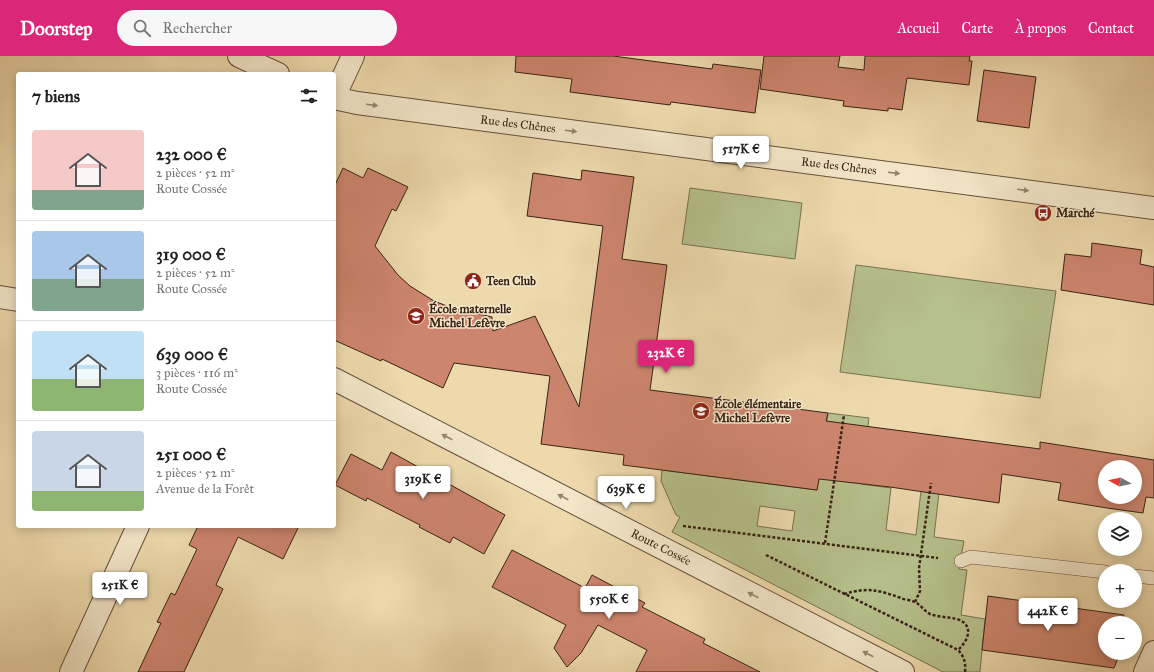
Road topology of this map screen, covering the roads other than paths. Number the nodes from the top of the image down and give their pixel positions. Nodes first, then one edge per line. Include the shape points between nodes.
1 (239, 56) edge
2 (353, 56) edge
3 (274, 72) edge
4 (336, 94) edge
5 (336, 98) edge
6 (1154, 208) edge
7 (0, 297) edge
8 (16, 300) edge
9 (336, 380) edge
10 (137, 528) edge
11 (961, 561) road end
12 (1098, 571) edge
13 (1142, 577) edge
14 (1154, 578) edge
15 (1154, 652) edge
16 (71, 672) edge
17 (903, 672) edge
18 (1145, 672) edge

1 - 3 street
2 - 4 street
5 -> 6 street, Rue des Chênes
7 - 8 street
17 -> 9 street, Route Cossée
10 - 16 street
11 - 12 lane via 971,557
13 - 14 lane
15 - 18 street

